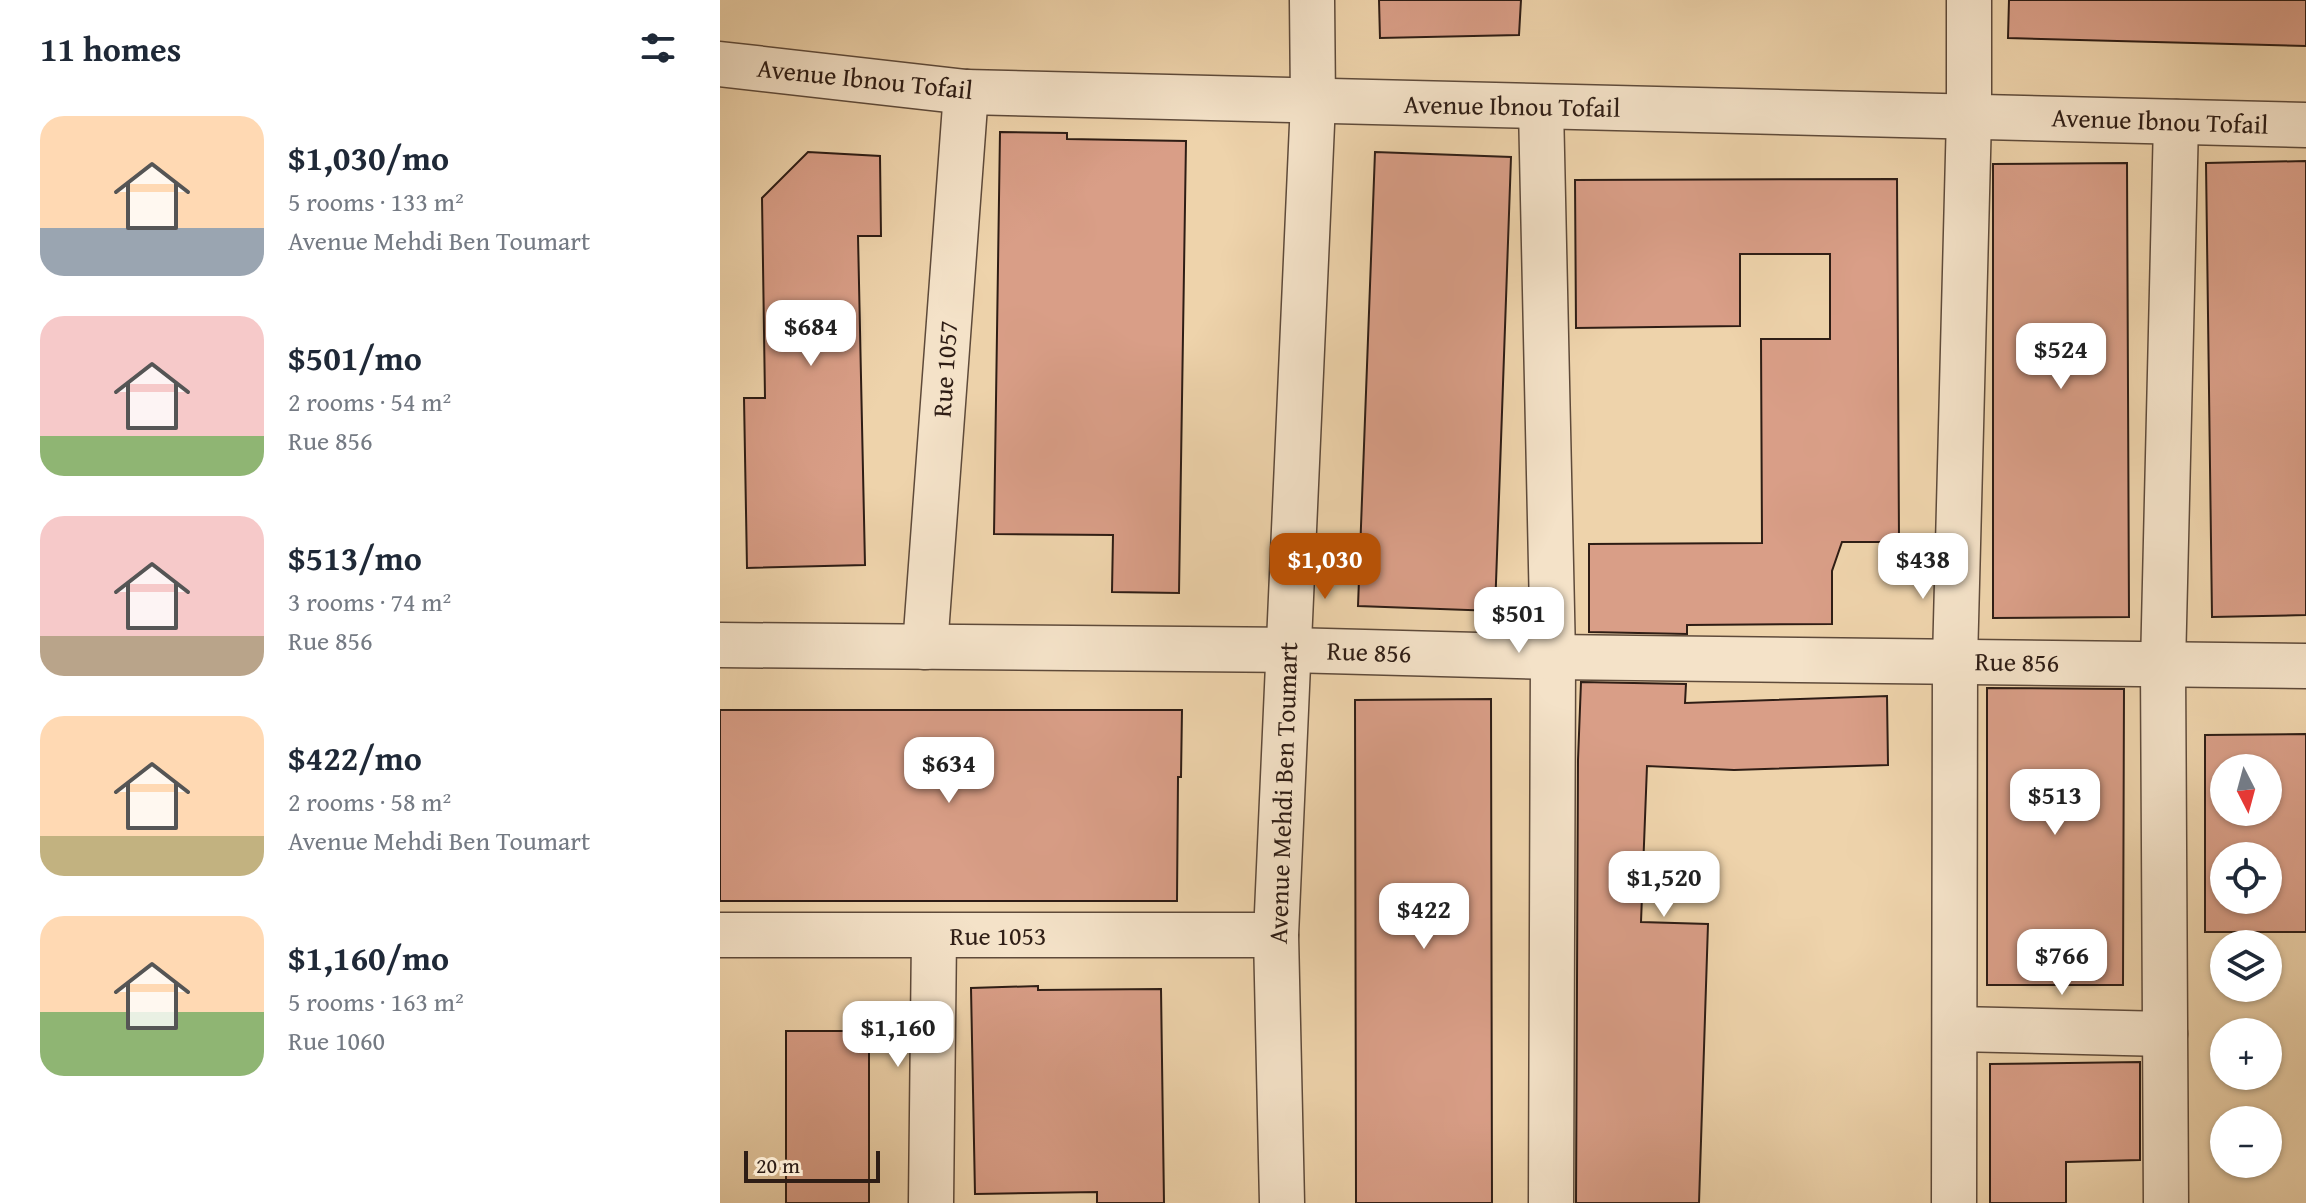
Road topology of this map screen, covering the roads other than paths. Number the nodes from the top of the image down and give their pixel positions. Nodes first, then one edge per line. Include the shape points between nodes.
1 (1312, 0) edge
2 (1969, 0) edge
3 (720, 64) edge
4 (966, 92) junction
5 (1313, 102) junction
6 (1541, 107) junction
7 (1969, 116) junction
8 (2176, 122) junction
9 (2306, 125) edge
10 (720, 645) edge
11 (925, 647) junction
12 (1289, 650) junction
13 (1553, 657) junction
14 (1955, 661) junction
15 (2163, 666) junction
16 (2306, 666) edge
17 (720, 935) edge
18 (1276, 935) junction
19 (934, 936) junction
20 (1956, 1029) junction
21 (2165, 1034) junction
22 (931, 1203) edge
23 (1282, 1203) edge
24 (1551, 1203) edge
25 (1954, 1203) edge
26 (2166, 1203) edge

1 - 5 street, Avenue Mehdi Ben Toumart
2 - 7 street
3 - 4 street, Avenue Ibnou Tofail
4 - 5 street, Avenue Ibnou Tofail
4 - 11 street, Rue 1057
5 - 6 street, Avenue Ibnou Tofail
5 - 12 street, Avenue Mehdi Ben Toumart
6 - 7 street, Avenue Ibnou Tofail
6 - 13 street
7 - 8 street, Avenue Ibnou Tofail
7 - 14 street
8 - 9 street, Avenue Ibnou Tofail
8 - 15 street
10 - 11 street, Rue 856
11 - 12 street, Rue 856
12 - 13 street, Rue 856
12 - 18 street, Avenue Mehdi Ben Toumart
13 - 14 street, Rue 856
13 - 24 street
14 - 15 street, Rue 856
14 - 20 street
15 - 16 street, Rue 856
15 - 21 street
17 - 19 street, Rue 1053
18 - 19 street, Rue 1053
18 - 23 street, Avenue Mehdi Ben Toumart
19 - 22 street
20 - 21 street
20 - 25 street
21 - 26 street

